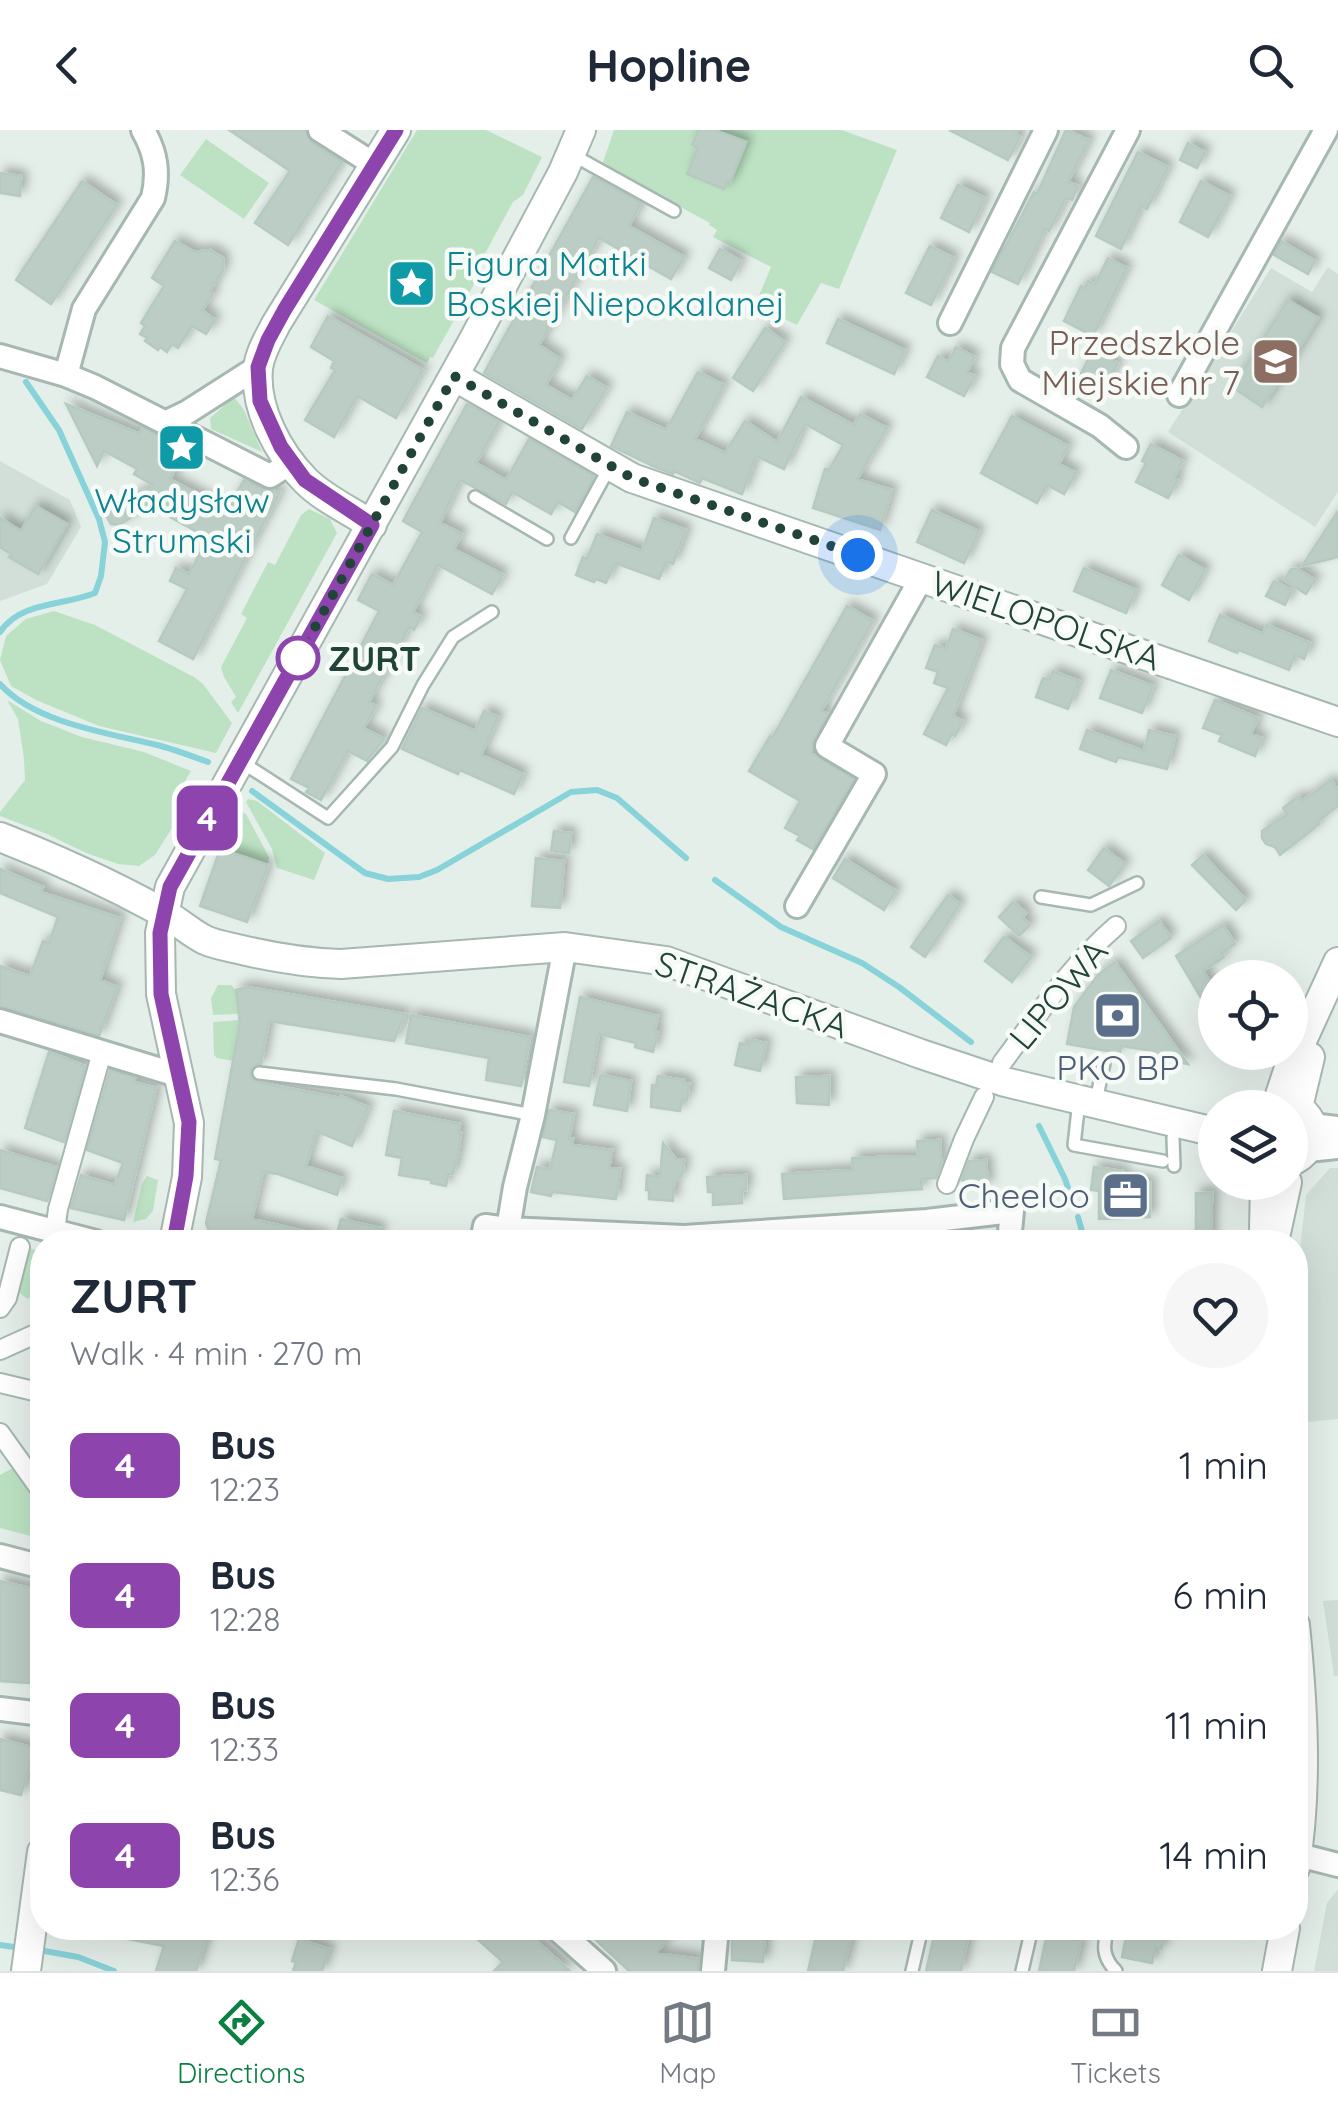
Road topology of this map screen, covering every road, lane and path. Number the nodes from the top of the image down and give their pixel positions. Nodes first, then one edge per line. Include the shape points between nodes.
1 (144, 130) edge
2 (320, 130) edge
3 (396, 130) edge
4 (1046, 130) edge
5 (1128, 130) edge
6 (1326, 130) edge
7 (576, 142) edge
8 (375, 164) junction
9 (674, 211) dead end
10 (950, 323) dead end
11 (0, 356) edge
12 (258, 367) junction
13 (66, 375) junction
14 (454, 376) junction
15 (1179, 395) dead end
16 (167, 422) junction
17 (1126, 447) dead end
18 (292, 462) junction
19 (610, 466) junction
20 (475, 498) dead end
21 (372, 525) junction
22 (547, 538) dead end
23 (571, 538) dead end
24 (922, 577) junction
25 (492, 612) dead end
26 (1330, 717) edge
27 (240, 762) junction
28 (0, 837) edge
29 (1136, 884) dead end
30 (1041, 896) dead end
31 (797, 906) dead end
32 (163, 912) junction
33 (1116, 926) dead end
34 (564, 947) junction
35 (1337, 963) edge
36 (0, 1021) edge
37 (102, 1052) junction
38 (1002, 1063) dead end
39 (1104, 1063) dead end
40 (259, 1073) dead end
41 (177, 1076) junction
42 (1302, 1090) edge
43 (984, 1097) dead end
44 (1092, 1104) junction
45 (533, 1115) junction
46 (1198, 1115) edge
47 (1175, 1124) junction
48 (1198, 1129) edge
49 (1308, 1142) edge
50 (1338, 1147) edge
51 (947, 1184) dead end
52 (1264, 1200) edge
53 (1283, 1200) edge
54 (0, 1218) edge
55 (508, 1229) junction
56 (51, 1230) edge
57 (55, 1230) edge
58 (176, 1230) edge
59 (485, 1230) edge
60 (530, 1230) edge
61 (791, 1230) edge
62 (1010, 1230) edge
63 (1264, 1230) edge
64 (1277, 1230) edge
65 (20, 1246) dead end
66 (0, 1308) edge
67 (30, 1336) edge
68 (0, 1350) edge
69 (0, 1382) edge
70 (30, 1390) edge
71 (0, 1433) edge
72 (30, 1475) edge
73 (0, 1556) edge
74 (30, 1564) edge
75 (0, 1708) edge
76 (30, 1712) edge
77 (1308, 1861) edge
78 (1338, 1865) edge
79 (30, 1940) edge
80 (569, 1940) edge
81 (716, 1940) edge
82 (919, 1940) edge
83 (1029, 1940) edge
84 (1106, 1940) edge
85 (1283, 1940) edge
86 (26, 1971) edge
87 (604, 1971) edge
88 (713, 1971) edge
89 (912, 1971) edge
90 (1022, 1971) edge
91 (1116, 1971) edge
92 (1277, 1971) edge

1 - 13 street via 156,158 152,198 84,308
2 - 8 street
3 - 8 street
4 - 10 street
5 - 17 street via 1013,348 1012,364 1020,380
6 - 15 street
7 - 9 lane
7 - 14 street
8 - 12 street via 285,309
11 - 13 street
12 - 16 street
12 - 18 street via 260,401
13 - 16 street
14 - 19 street, WIELOPOLSKA
14 - 21 street
16 - 18 street via 270,476
18 - 21 street via 315,488
19 - 23 lane
19 - 24 street, WIELOPOLSKA
20 - 22 lane
21 - 27 street
24 - 26 street, WIELOPOLSKA
24 - 31 street via 827,746 874,774
25 - 27 lane via 452,636 392,747 328,818
27 - 32 street via 170,887
28 - 32 street, STRAŻACKA
29 - 30 lane via 1091,905
32 - 34 street, STRAŻACKA via 206,940 311,963
32 - 41 street via 161,994
33 - 38 street, LIPOWA via 1067,974
34 - 44 street, STRAŻACKA via 666,961 921,1054
34 - 45 street
35 - 42 street
36 - 37 street
37 - 41 street
37 - 57 street
39 - 44 lane
40 - 45 lane
41 - 58 street via 189,1153
43 - 51 street
44 - 46 street, STRAŻACKA
44 - 47 street, STRAŻACKA
44 - 47 lane via 1074,1145 1168,1164
45 - 55 street
47 - 48 street, STRAŻACKA
49 - 50 street
52 - 63 street
53 - 64 street
54 - 56 street
55 - 59 street
55 - 60 street
61 - 62 street via 1012,1212
65 - 66 street
67 - 68 street
69 - 70 street
71 - 72 street
73 - 74 street
75 - 76 street
77 - 78 street
79 - 86 street
80 - 87 street
81 - 88 street
82 - 89 lane
83 - 90 lane
84 - 91 lane via 1104,1952
85 - 92 street

